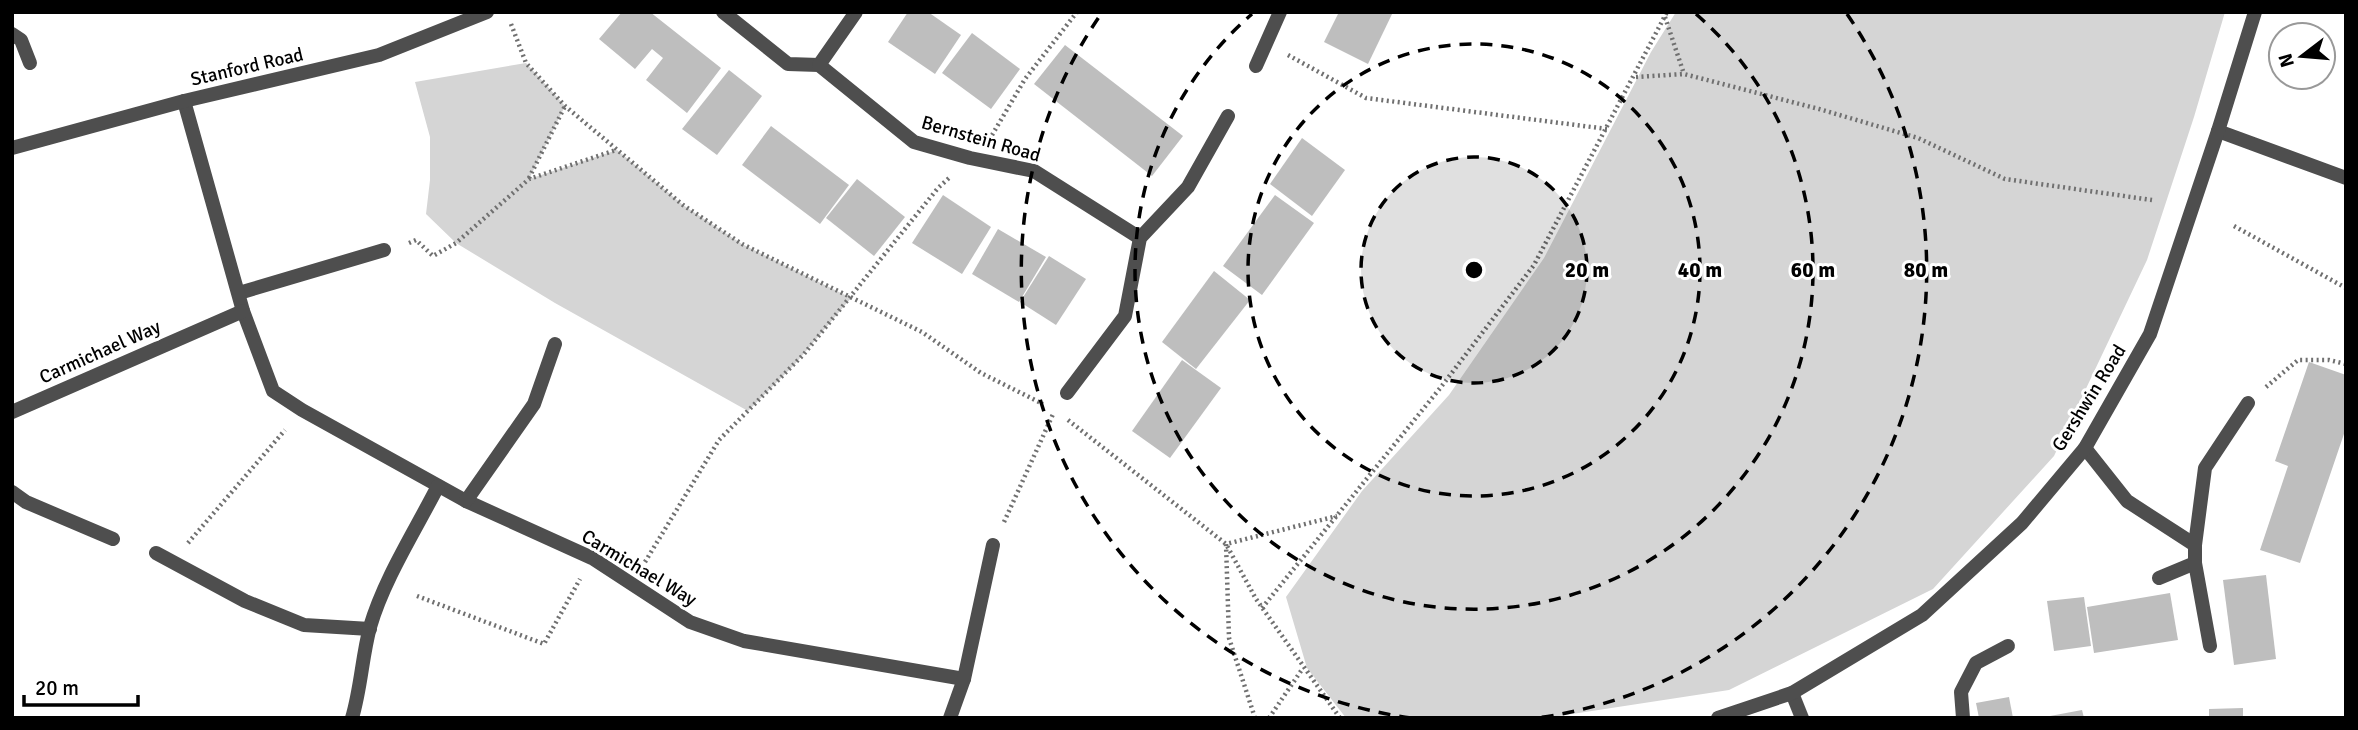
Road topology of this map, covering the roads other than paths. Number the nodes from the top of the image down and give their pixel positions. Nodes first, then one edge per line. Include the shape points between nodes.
1 (487, 12) edge
2 (723, 12) edge
3 (856, 12) edge
4 (1280, 12) edge
5 (2255, 12) edge
6 (12, 34) edge
7 (30, 64) dead end
8 (819, 65) junction
9 (1256, 66) dead end
10 (184, 101) junction
11 (1228, 116) dead end
12 (2218, 131) junction
13 (12, 148) edge
14 (2345, 173) edge
15 (1140, 238) junction
16 (384, 250) road end
17 (239, 293) junction
18 (243, 311) junction
19 (555, 344) dead end
20 (1066, 393) dead end
21 (2248, 403) road end
22 (12, 412) edge
23 (2085, 448) junction
24 (438, 486) junction
25 (12, 492) edge
26 (466, 501) junction
27 (113, 539) dead end
28 (993, 545) road end
29 (2195, 545) junction
30 (156, 553) dead end
31 (2195, 563) junction
32 (2159, 578) dead end
33 (370, 629) junction
34 (2008, 646) dead end
35 (2210, 646) dead end
36 (964, 679) junction
37 (1792, 693) junction
38 (352, 718) edge
39 (950, 718) edge
40 (1718, 718) edge
41 (1802, 718) edge
42 (1963, 718) edge

1 - 10 street, Stanford Road via 379,55
2 - 8 street via 788,64
3 - 8 street
4 - 9 street
5 - 12 street, Gershwin Road
6 - 7 street via 21,40
8 - 15 street, Bernstein Road via 914,142 1034,171
10 - 13 street, Stanford Road
10 - 17 street, Carmichael Way
11 - 15 street via 1188,187
12 - 14 street
12 - 23 street, Gershwin Road via 2150,334
15 - 20 street via 1125,316
16 - 17 street
17 - 18 street, Carmichael Way
18 - 22 street, Carmichael Way
18 - 24 street, Carmichael Way via 273,391
19 - 26 street via 534,404
21 - 29 street via 2205,468
23 - 29 street via 2127,501
23 - 37 street, Gershwin Road via 2022,523 1922,615
24 - 26 street, Carmichael Way
24 - 33 street via 380,598
25 - 27 street
26 - 36 street, Carmichael Way via 592,558 690,622 744,641
28 - 36 street
29 - 31 street
30 - 33 street via 245,601 304,625
31 - 32 street
31 - 35 street
33 - 38 street
34 - 42 street via 1976,663 1961,692
36 - 39 street
37 - 40 street, Gershwin Road
37 - 41 street

